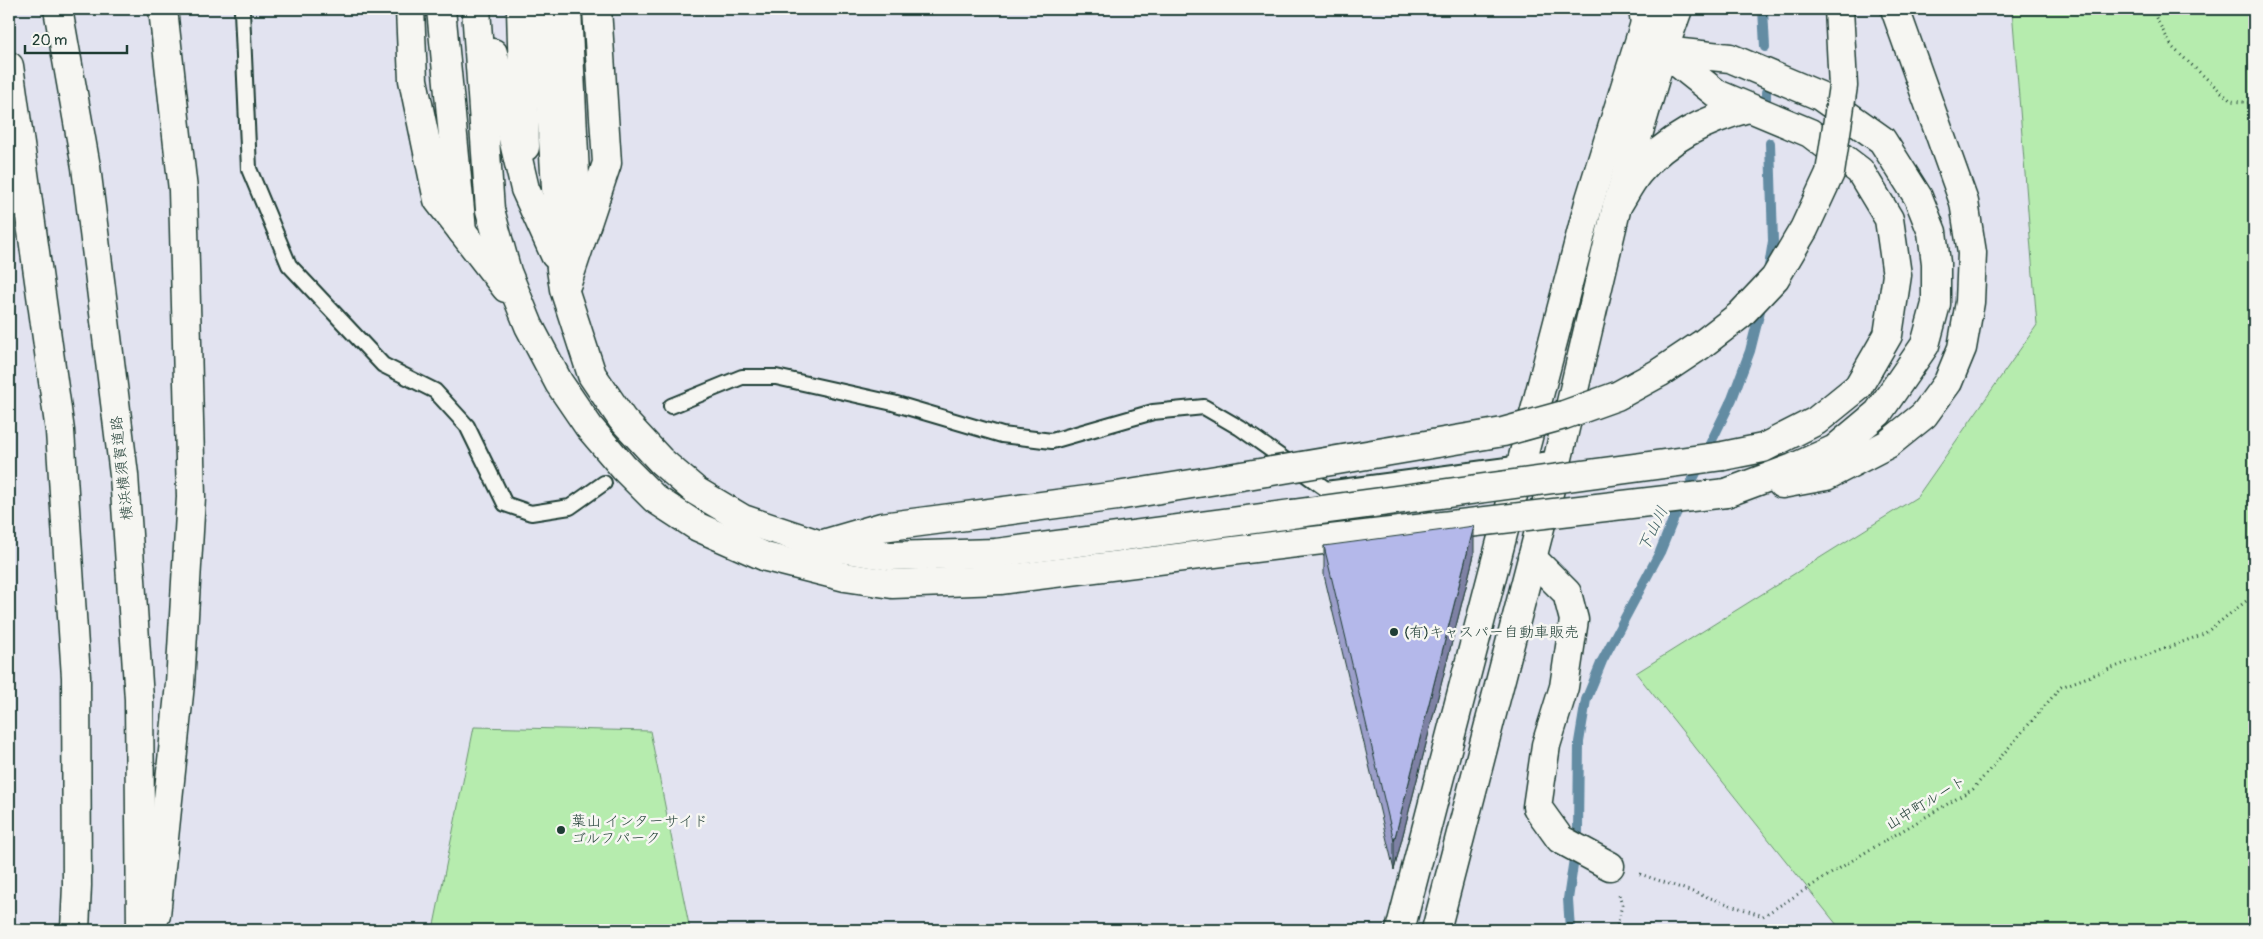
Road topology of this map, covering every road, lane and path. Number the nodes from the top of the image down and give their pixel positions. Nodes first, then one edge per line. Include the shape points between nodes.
1 (58, 9) edge
2 (164, 9) edge
3 (410, 9) edge
4 (441, 9) edge
5 (476, 9) edge
6 (492, 9) edge
7 (521, 9) edge
8 (544, 9) edge
9 (567, 9) edge
10 (597, 9) edge
11 (1678, 9) edge
12 (1839, 9) edge
13 (1896, 9) edge
14 (2151, 9) edge
15 (242, 11) dead end
16 (1646, 13) edge
17 (1663, 51) junction
18 (9, 67) edge
19 (2254, 103) edge
20 (1748, 108) junction
21 (524, 189) junction
22 (1617, 206) junction
23 (462, 231) junction
24 (559, 233) junction
25 (563, 279) junction
26 (522, 309) junction
27 (671, 406) dead end
28 (1558, 458) junction
29 (1521, 464) junction
30 (604, 483) dead end
31 (1726, 493) junction
32 (821, 545) junction
33 (1532, 558) junction
34 (2254, 595) edge
35 (1606, 864) joint
36 (75, 930) edge
37 (141, 930) edge
38 (154, 930) edge
39 (1400, 930) edge
40 (1436, 930) edge

1 - 37 main road, 横浜横須賀道路 via 86,167 124,475 139,698
2 - 38 main road via 183,190 191,497 180,684
3 - 23 main road via 414,80 438,200
4 - 23 main road
5 - 26 main road via 490,210 507,272
6 - 21 main road via 494,59
7 - 21 main road via 526,113
8 - 24 main road
9 - 24 main road via 575,175
10 - 25 main road via 607,163
11 - 17 main road
12 - 32 main road, bridge via 1843,86 1830,173 1804,229 1775,278 1740,315 1660,373 1617,396 1503,432 1117,496 882,527
13 - 31 main road via 1964,202 1972,253 1970,302 1962,348 1948,382 1924,415 1888,444 1826,476
14 - 19 path via 2172,47 2224,95 2231,101
15 - 30 lane via 249,169 289,265 383,365 435,390 467,426 505,504 531,513 570,507
16 - 17 main road
16 - 29 main road via 1590,198
17 - 20 main road via 1717,94
17 - 22 main road
17 - 31 main road via 1730,58 1820,96 1882,140 1918,197 1932,232 1936,304 1925,345 1878,413 1835,449
18 - 36 main road via 60,430 76,677 78,885
20 - 22 main road via 1691,128 1664,146 1637,174
20 - 32 main road, bridge via 1810,133 1860,171 1889,219 1898,274 1888,334 1858,387 1816,421 1762,448 1723,456 996,553 890,556
21 - 25 main road
22 - 28 main road
23 - 26 main road
24 - 25 main road
25 - 32 main road via 592,375 622,419 661,461 696,490 743,518
26 - 31 main road, bridge via 559,382 589,427 655,498 698,527 766,557 845,577 902,583 1000,580 1296,542
27 - 29 lane via 742,377 776,377 893,403 1002,435 1052,441 1153,412 1204,407 1240,428 1326,489
28 - 29 lane
28 - 33 main road
29 - 39 main road
33 - 35 main road via 1567,593 1574,620 1564,686 1546,745 1537,807 1560,838
33 - 40 main road
34 - 35 path, 山中町ルート via 2204,634 2060,686 1973,789 1861,854 1764,916

